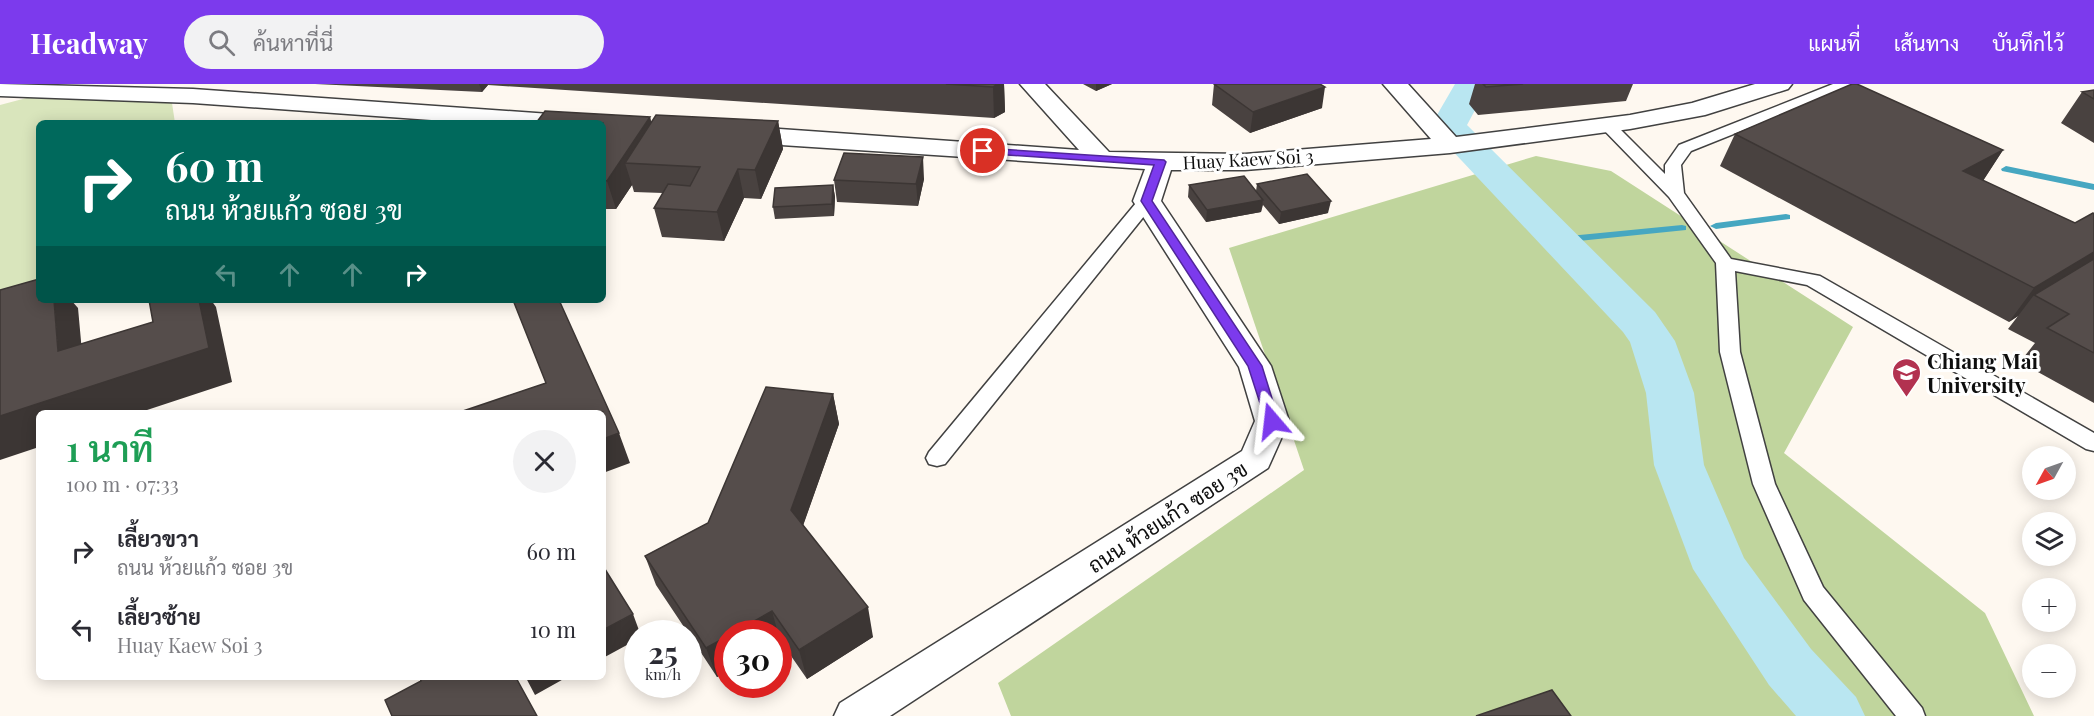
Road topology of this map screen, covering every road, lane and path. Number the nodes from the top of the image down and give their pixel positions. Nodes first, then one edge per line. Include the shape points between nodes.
1 (1032, 84) edge
2 (1395, 84) edge
3 (1780, 84) edge
4 (1845, 84) edge
5 (0, 89) edge
6 (535, 120) edge
7 (1607, 125) junction
8 (710, 132) edge
9 (1450, 145) junction
10 (1102, 159) junction
11 (1160, 162) junction
12 (1675, 193) junction
13 (1147, 201) junction
14 (1725, 263) junction
15 (2094, 443) edge
16 (937, 458) dead end
17 (855, 716) edge
18 (1912, 716) edge

1 - 10 street
2 - 9 street
3 - 7 street, Huay Kaew Soi 3 via 1696,110
4 - 12 lane via 1685,148 1673,165
5 - 6 street via 193,96
7 - 9 street, Huay Kaew Soi 3
7 - 12 lane
8 - 10 street, Huay Kaew Soi 3
9 - 11 street, Huay Kaew Soi 3 via 1245,162
10 - 11 street, Huay Kaew Soi 3
11 - 13 street
12 - 14 lane
13 - 16 lane
13 - 17 street, ถนน ห้วยแก้ว ซอย 3ข via 1255,366 1272,421 1256,459
14 - 15 lane via 1813,280
14 - 18 lane via 1730,351 1764,484 1813,593

